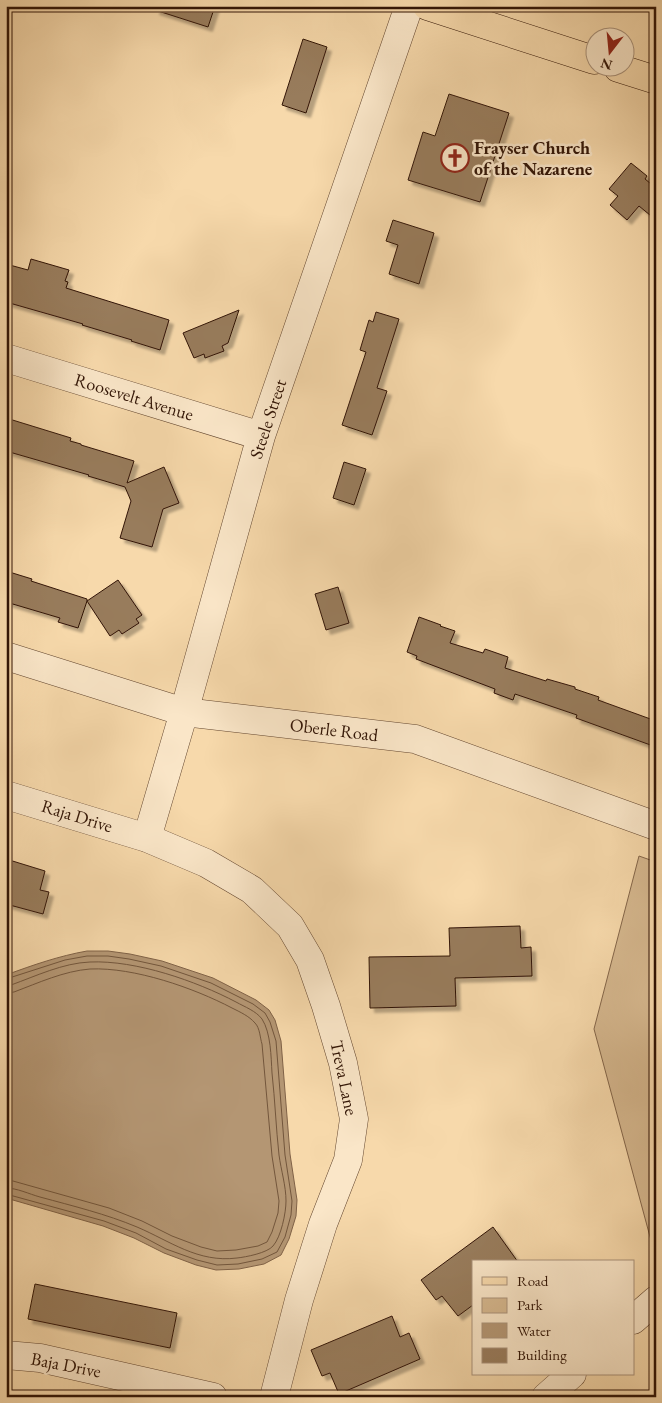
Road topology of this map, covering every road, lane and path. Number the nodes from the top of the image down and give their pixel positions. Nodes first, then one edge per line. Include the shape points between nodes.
1 (409, 6) edge
2 (427, 6) edge
3 (584, 57) edge
4 (634, 73) edge
5 (656, 80) edge
6 (6, 358) edge
7 (261, 436) junction
8 (6, 656) edge
9 (184, 712) junction
10 (6, 795) edge
11 (656, 826) edge
12 (147, 838) junction
13 (656, 1300) edge
14 (634, 1319) edge
15 (6, 1355) edge
16 (570, 1376) edge
17 (213, 1397) edge
18 (274, 1397) edge
19 (546, 1397) edge

1 - 7 street, Steele Street
2 - 3 main road
4 - 5 main road
6 - 7 street, Roosevelt Avenue
7 - 9 street, Steele Street
8 - 9 street, Oberle Road
9 - 11 street, Oberle Road via 415,739
9 - 12 street, Steele Street
10 - 12 street, Raja Drive
12 - 18 street, Treva Lane via 206,863 252,890 290,926 310,960 343,1063 354,1119 348,1160 299,1300
13 - 14 street
15 - 17 street, Baja Drive via 40,1358
16 - 19 street

